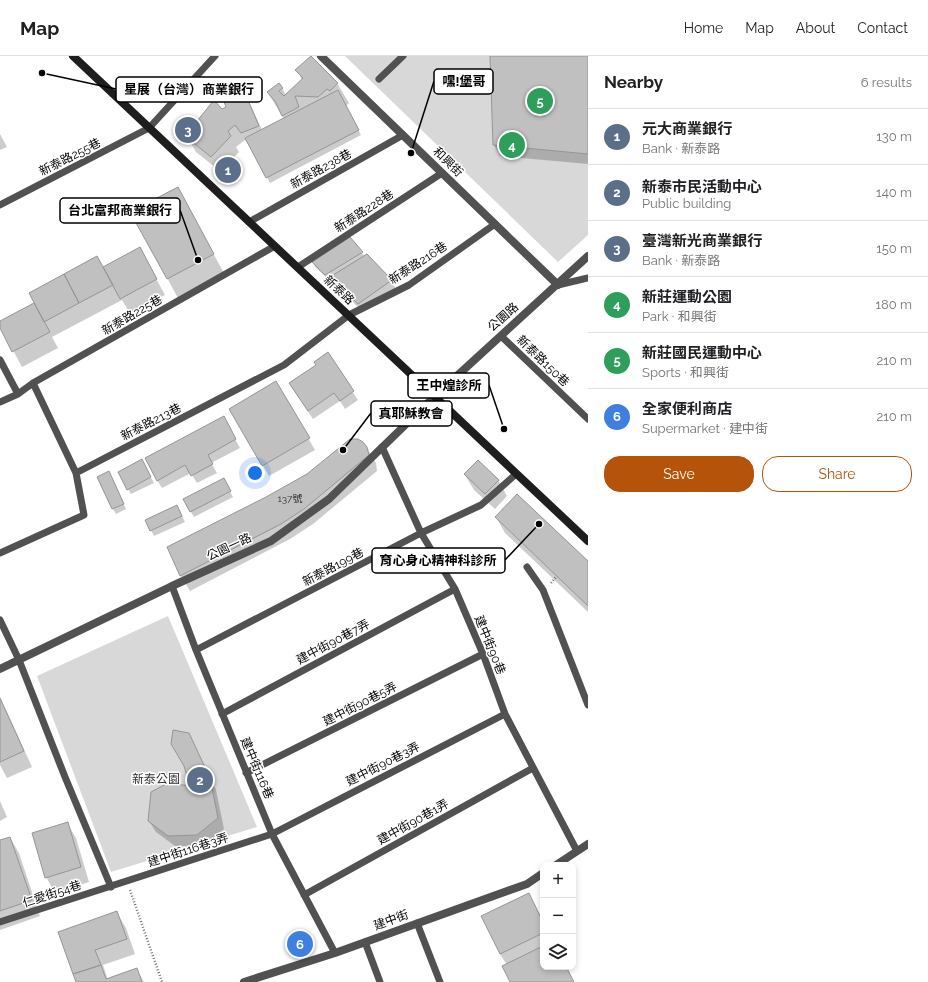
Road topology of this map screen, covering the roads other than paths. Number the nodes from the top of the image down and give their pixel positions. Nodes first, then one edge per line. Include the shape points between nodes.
1 (73, 56) edge
2 (215, 56) edge
3 (321, 56) edge
4 (403, 56) edge
5 (379, 79) dead end
6 (149, 128) junction
7 (403, 135) junction
8 (442, 173) junction
9 (0, 205) edge
10 (249, 222) junction
11 (494, 224) junction
12 (275, 246) junction
13 (588, 256) edge
14 (298, 268) junction
15 (588, 278) edge
16 (558, 285) junction
17 (349, 316) junction
18 (501, 336) junction
19 (0, 360) edge
20 (33, 384) junction
21 (18, 394) junction
22 (435, 396) junction
23 (0, 402) edge
24 (588, 419) edge
25 (382, 447) junction
26 (76, 473) junction
27 (516, 474) junction
28 (421, 533) junction
29 (588, 541) edge
30 (0, 553) edge
31 (527, 567) dead end
32 (172, 586) junction
33 (455, 589) junction
34 (0, 620) edge
35 (196, 650) junction
36 (483, 654) junction
37 (19, 660) junction
38 (0, 669) edge
39 (588, 705) edge
40 (222, 714) junction
41 (504, 714) junction
42 (533, 768) junction
43 (246, 773) junction
44 (272, 834) junction
45 (588, 844) edge
46 (577, 851) junction
47 (560, 862) edge
48 (540, 876) edge
49 (111, 887) junction
50 (304, 895) junction
51 (0, 922) edge
52 (417, 923) junction
53 (365, 942) junction
54 (335, 953) junction
55 (244, 982) edge
56 (380, 982) edge
57 (440, 982) edge

1 - 6 main road, 新泰路
2 - 6 lane
3 - 7 street, 和興街
4 - 5 lane
6 - 9 lane, 新泰路255巷
6 - 10 main road, 新泰路
7 - 8 street, 和興街
7 - 10 lane, 新泰路238巷
8 - 11 street, 和興街
8 - 14 lane, 新泰路228巷
10 - 12 main road, 新泰路
11 - 16 street, 和興街
11 - 17 lane, 新泰路216巷 via 409,285
12 - 14 main road, 新泰路
12 - 20 lane, 新泰路225巷
13 - 16 street, 公園路
14 - 17 main road, 新泰路
15 - 16 lane
16 - 18 street, 公園路
17 - 22 main road, 新泰路
17 - 26 lane, 新泰路213巷 via 284,365
18 - 22 street, 公園路
18 - 24 lane, 新泰路150巷
19 - 21 lane
20 - 21 lane, 新泰路225巷
20 - 26 lane
21 - 23 lane, 新泰路225巷
22 - 25 street, 公園一路
22 - 27 main road, 新泰路
25 - 28 lane, 建中街90巷
25 - 32 street, 公園一路 via 329,499 271,541
26 - 30 lane via 84,515
27 - 28 lane, 新泰路199巷 via 481,505
27 - 29 main road, 新泰路
28 - 33 lane, 建中街90巷
28 - 35 lane, 新泰路199巷
31 - 39 lane via 543,590
32 - 35 lane, 建中街116巷
32 - 37 street, 公園一路
33 - 36 lane, 建中街90巷
33 - 40 lane, 建中街90巷7弄
34 - 37 lane
35 - 40 lane, 建中街116巷
36 - 41 lane, 建中街90巷
36 - 43 lane, 建中街90巷5弄
37 - 38 street, 公園一路
37 - 49 lane
40 - 43 lane, 建中街116巷
41 - 42 lane, 建中街90巷
41 - 44 lane, 建中街90巷3弄
42 - 46 lane, 建中街90巷
42 - 50 lane, 建中街90巷1弄
43 - 44 lane, 建中街116巷
44 - 49 lane, 建中街116巷3弄
44 - 50 lane, 建中街116巷
45 - 46 street
46 - 47 street
48 - 52 street, 建中街 via 527,884
49 - 51 lane, 仁愛街54巷
50 - 54 lane, 建中街116巷
52 - 53 street, 建中街
52 - 57 lane
53 - 54 street, 建中街
53 - 56 lane
54 - 55 street, 建中街

